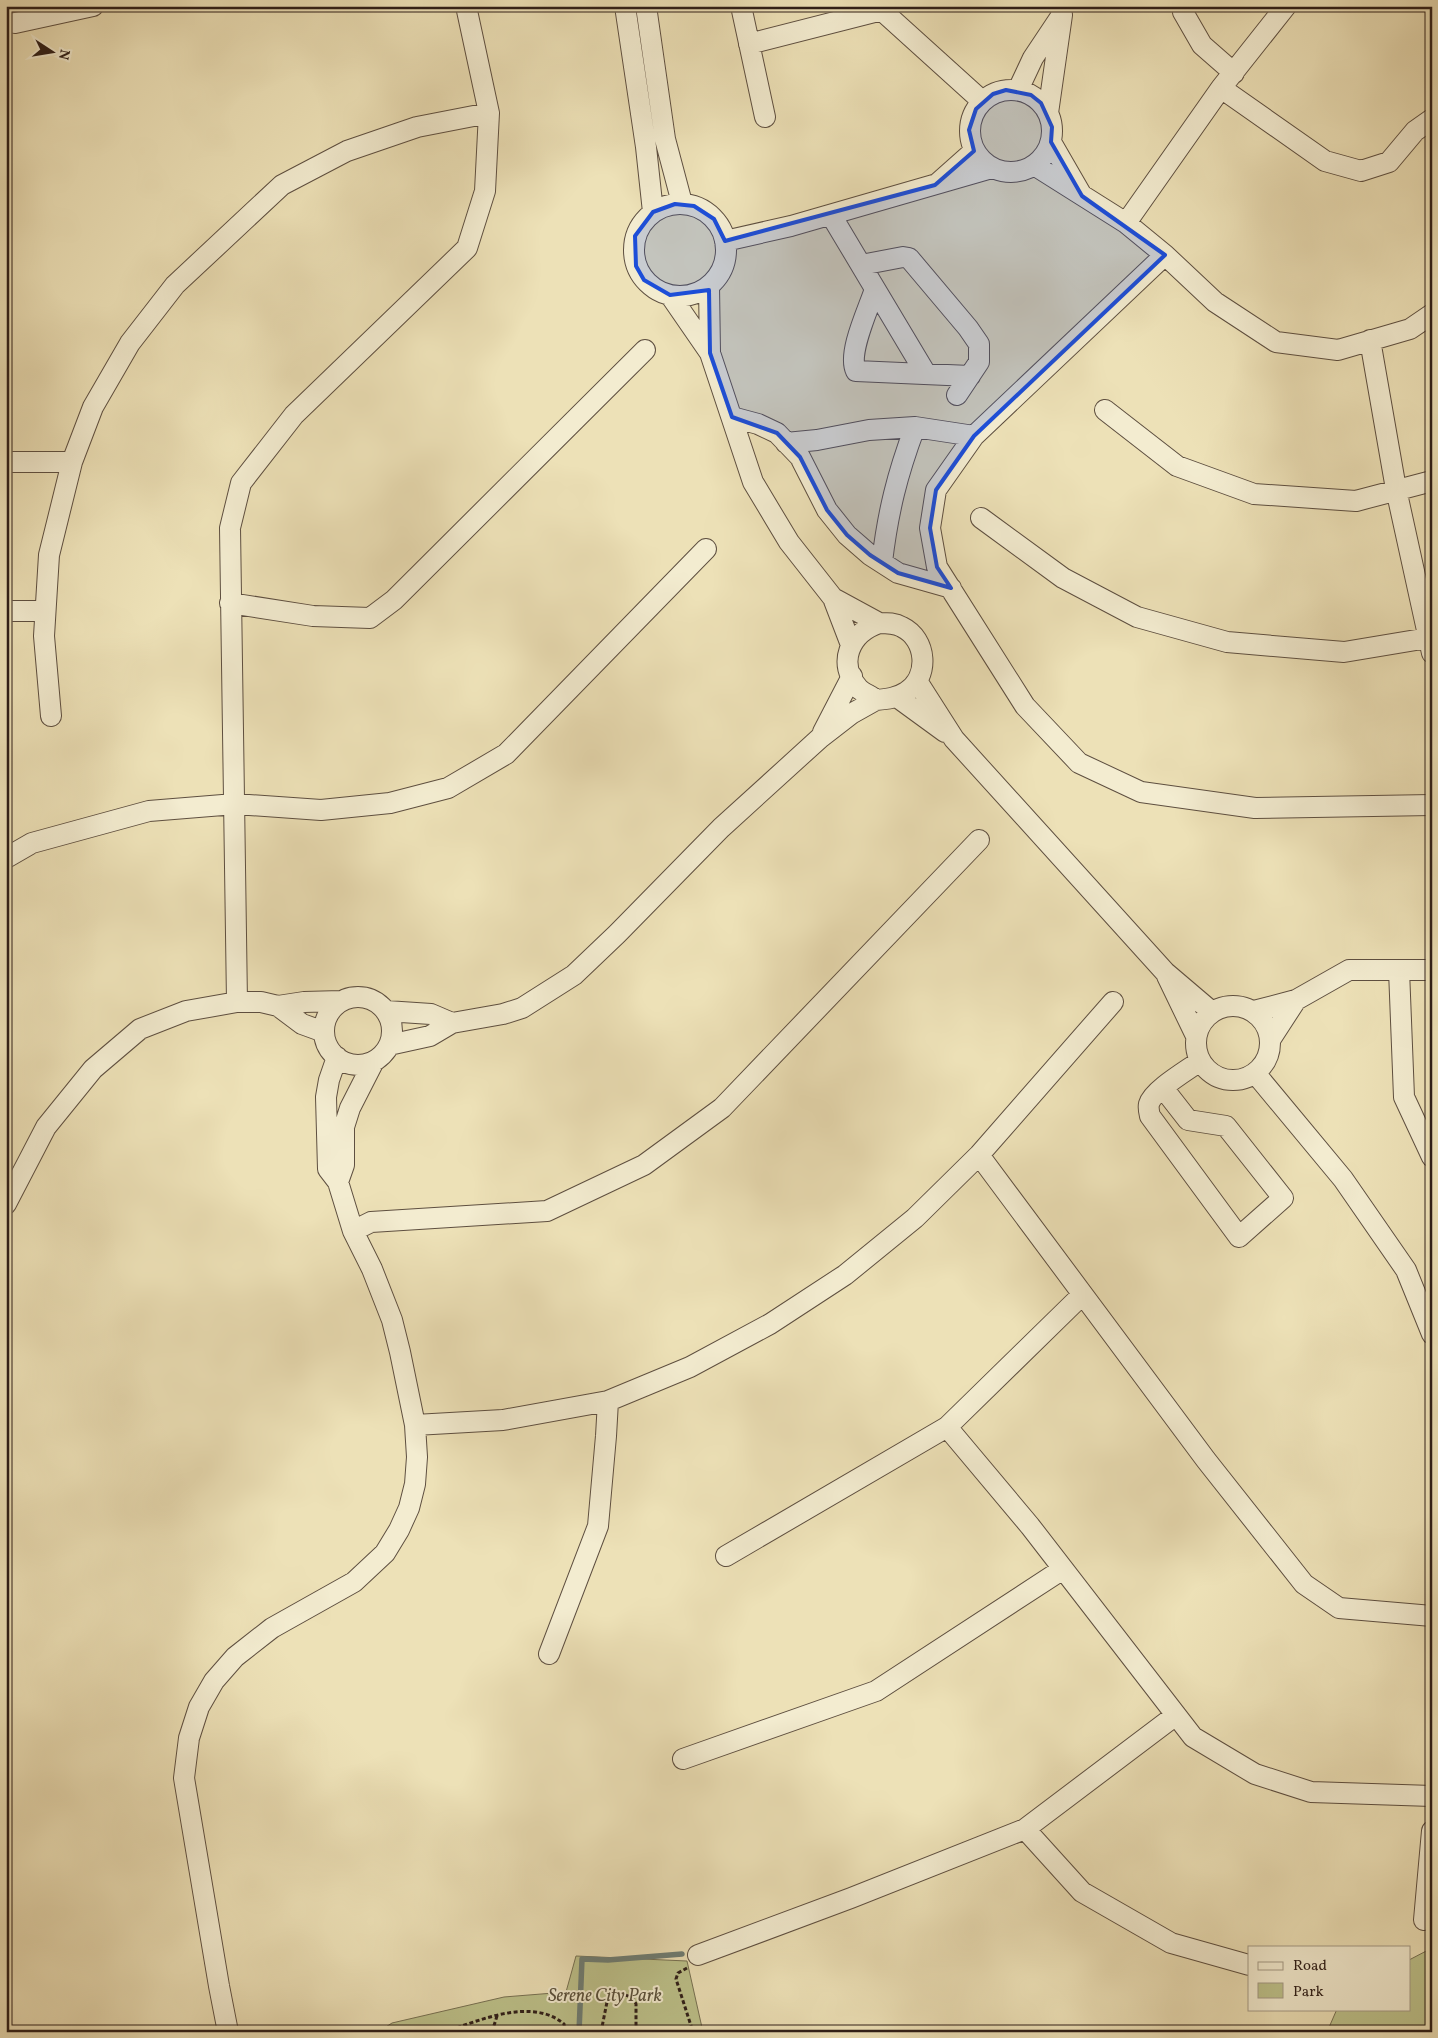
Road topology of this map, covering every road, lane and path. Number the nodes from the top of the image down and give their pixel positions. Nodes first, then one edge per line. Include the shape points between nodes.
1 (93, 6) edge
2 (466, 6) edge
3 (626, 6) edge
4 (646, 6) edge
5 (741, 6) edge
6 (1182, 6) edge
7 (1286, 6) edge
8 (879, 8) edge
9 (1061, 11) edge
10 (14, 23) dead end
11 (749, 44) junction
12 (1234, 72) junction
13 (1221, 88) junction
14 (1018, 90) junction
15 (982, 101) junction
16 (489, 113) junction
17 (1048, 113) junction
18 (765, 116) dead end
19 (1432, 120) edge
20 (1051, 142) junction
21 (974, 151) junction
22 (1034, 166) junction
23 (992, 168) junction
24 (935, 186) junction
25 (1082, 196) junction
26 (682, 203) junction
27 (653, 212) junction
28 (831, 215) junction
29 (1126, 223) junction
30 (725, 241) junction
31 (1165, 255) junction
32 (861, 265) junction
33 (709, 286) junction
34 (876, 289) junction
35 (670, 296) junction
36 (1432, 314) edge
37 (1370, 340) junction
38 (645, 350) dead end
39 (710, 353) junction
40 (926, 374) junction
41 (970, 376) junction
42 (957, 394) dead end
43 (1105, 410) dead end
44 (732, 417) junction
45 (915, 427) junction
46 (974, 436) junction
47 (786, 443) junction
48 (6, 462) edge
49 (72, 462) junction
50 (1432, 481) edge
51 (1396, 489) junction
52 (981, 518) dead end
53 (706, 549) dead end
54 (882, 562) junction
55 (951, 588) junction
56 (833, 598) junction
57 (230, 603) junction
58 (45, 611) junction
59 (6, 612) edge
60 (879, 623) junction
61 (1429, 635) edge
62 (851, 645) junction
63 (852, 676) junction
64 (917, 681) junction
65 (897, 697) junction
66 (876, 700) junction
67 (51, 716) dead end
68 (820, 738) junction
69 (954, 739) junction
70 (235, 804) junction
71 (1432, 805) edge
72 (979, 840) dead end
73 (6, 858) edge
74 (1399, 970) junction
75 (1432, 970) edge
76 (1165, 972) junction
77 (1296, 1000) junction
78 (341, 1001) junction
79 (237, 1002) junction
80 (1113, 1002) dead end
81 (278, 1006) junction
82 (386, 1011) junction
83 (1254, 1011) junction
84 (1212, 1012) junction
85 (452, 1022) junction
86 (324, 1032) junction
87 (1196, 1036) junction
88 (1270, 1040) junction
89 (389, 1045) junction
90 (337, 1058) junction
91 (374, 1060) junction
92 (1200, 1062) junction
93 (1255, 1073) junction
94 (1163, 1088) junction
95 (979, 1155) junction
96 (1432, 1157) edge
97 (338, 1182) junction
98 (6, 1204) edge
99 (353, 1231) junction
100 (1082, 1295) junction
101 (1432, 1334) edge
102 (608, 1401) junction
103 (414, 1425) junction
104 (947, 1427) junction
105 (726, 1556) dead end
106 (1063, 1569) junction
107 (1432, 1616) edge
108 (549, 1654) dead end
109 (1176, 1715) junction
110 (684, 1759) dead end
111 (1432, 1796) edge
112 (1025, 1829) junction
113 (1432, 1831) edge
114 (1424, 1920) dead end
115 (698, 1955) joint
116 (1248, 1965) edge
117 (497, 2016) junction
118 (228, 2032) edge
119 (445, 2032) edge
120 (492, 2032) edge
121 (565, 2032) edge
122 (601, 2032) edge
123 (636, 2032) edge
124 (693, 2032) edge

1 - 10 street
2 - 16 street
3 - 27 street
4 - 26 street via 665,139
5 - 11 street
6 - 12 street via 1202,45
7 - 12 street
8 - 11 street
8 - 15 street
9 - 14 street
9 - 17 street
11 - 18 street
12 - 13 street
13 - 19 street via 1325,161 1361,171 1389,162 1416,131
13 - 29 street
14 - 15 street via 1006,90
14 - 17 street via 1031,95
15 - 21 street via 971,119 969,130
16 - 49 street via 417,127 356,148 282,184 175,285 130,344 93,408
16 - 57 street via 485,191 467,248 294,414 241,483 230,528
17 - 20 street via 1052,127
20 - 22 street
20 - 25 street
21 - 23 street
21 - 24 street
22 - 23 street via 1021,172
22 - 25 street
23 - 24 street
24 - 28 street
25 - 29 street
26 - 27 street via 667,205
26 - 30 street via 705,211 721,229
27 - 35 street via 642,222 635,236 636,266 655,290
28 - 30 street
28 - 32 street
29 - 31 street
30 - 33 street via 723,265
31 - 37 street via 1214,302 1276,342 1338,350
31 - 46 street
32 - 34 street
32 - 41 street via 910,258 979,344 979,362
33 - 35 street via 690,295
33 - 39 street
34 - 40 street
34 - 40 street via 857,341 853,359 856,371
35 - 39 street
36 - 37 street via 1410,330
37 - 51 street
38 - 57 street via 394,600 370,618 313,616
39 - 44 street
40 - 41 street
41 - 42 street
43 - 51 street via 1177,466 1254,494 1356,501
44 - 47 street via 777,433
44 - 56 street via 753,482 788,542
45 - 46 street
45 - 47 street via 869,430
45 - 54 street via 900,466 887,517
46 - 55 street via 936,490 930,528 937,566
47 - 54 street via 800,457 827,510 847,535
48 - 49 street
49 - 58 street via 49,555
50 - 51 street
51 - 61 street
52 - 61 street via 1062,578 1137,617 1227,642 1344,652
53 - 70 street via 506,754 448,788 390,803 321,810
54 - 55 street via 911,578
55 - 71 street via 1025,706 1079,764 1132,788 1255,808
56 - 60 street
56 - 62 street
57 - 70 street
58 - 59 street
58 - 67 street
60 - 62 street via 858,634
60 - 64 street via 904,627 920,645 922,670
62 - 63 street via 847,660
63 - 66 street via 859,688
63 - 68 street
64 - 65 street
64 - 69 street
65 - 66 street
65 - 69 street
66 - 68 street
68 - 85 street via 720,828 574,975 522,1008
69 - 76 street
70 - 73 street via 149,811 32,843
70 - 79 street
72 - 99 street via 722,1108 644,1166 547,1211 370,1222
74 - 75 street
74 - 77 street via 1349,970
74 - 96 street via 1404,1097
76 - 84 street
76 - 87 street
77 - 83 street
77 - 88 street
78 - 81 street
78 - 82 street via 366,997
78 - 86 street via 332,1009
79 - 81 street
79 - 98 street via 186,1011 140,1029 93,1069 46,1127
80 - 95 street
81 - 86 street via 302,1024
82 - 85 street via 431,1014
82 - 89 street via 392,1028
83 - 84 street via 1228,1006
83 - 88 street via 1267,1028
84 - 87 street via 1199,1026
85 - 89 street via 430,1036
86 - 90 street via 328,1046
87 - 92 street
88 - 93 street via 1269,1053
89 - 91 street
90 - 91 street via 349,1064
90 - 97 street via 326,1097 328,1169
91 - 97 street via 350,1108 344,1128 344,1164
92 - 93 street via 1218,1078 1243,1079
92 - 94 street
93 - 101 street via 1343,1179 1406,1270
94 - 94 street via 1150,1103 1150,1116 1239,1237 1283,1198 1226,1126 1188,1120
95 - 100 street
95 - 102 street via 914,1218 860,1262 770,1324 690,1367
97 - 99 street
99 - 103 street via 392,1320
100 - 104 street
100 - 107 street via 1304,1584 1339,1608
102 - 103 street via 503,1420
102 - 108 street via 598,1526
103 - 118 street via 416,1484 399,1530 384,1553 354,1582 272,1628 235,1657 214,1680 189,1738 184,1778
104 - 105 street
104 - 106 street
106 - 109 street
106 - 110 street via 876,1691
109 - 111 street via 1193,1737 1255,1774 1311,1792
109 - 112 street
112 - 115 street
112 - 116 street via 1082,1892 1170,1943
113 - 114 street
115 - 124 path via 690,1966 678,1972 676,1979
117 - 119 path
117 - 120 path
117 - 121 path via 540,2011 564,2024
122 - 123 path via 607,2002 615,1994 634,2000

